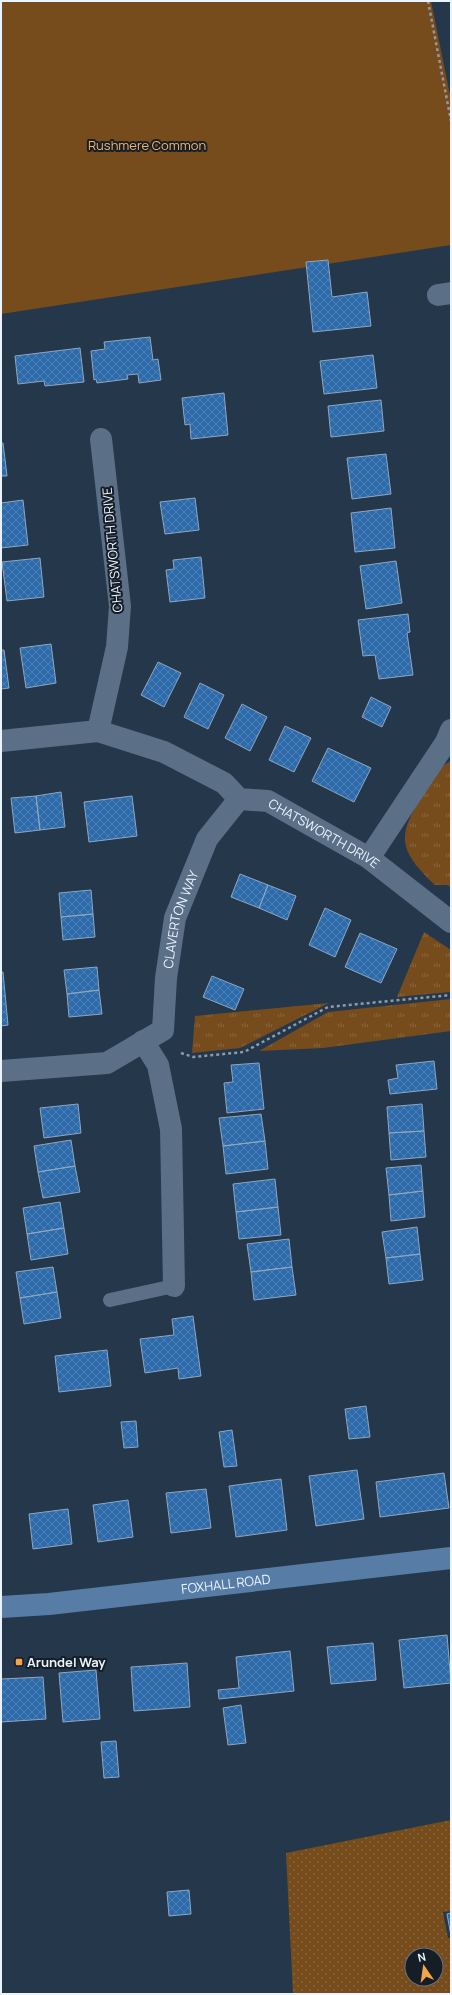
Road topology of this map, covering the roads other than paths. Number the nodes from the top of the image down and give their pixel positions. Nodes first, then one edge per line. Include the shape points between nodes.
1 (101, 439) dead end
2 (451, 730) edge
3 (98, 731) junction
4 (1, 741) edge
5 (239, 799) junction
6 (369, 858) junction
7 (451, 922) edge
8 (143, 1041) junction
9 (1, 1071) edge
10 (174, 1286) joint
11 (110, 1300) dead end
12 (451, 1558) edge
13 (1, 1607) edge

1 - 3 street, CHATSWORTH DRIVE via 120,606 117,647
2 - 6 street via 446,742
3 - 4 street
3 - 5 street via 164,752 224,783
5 - 6 street, CHATSWORTH DRIVE via 268,801
5 - 8 street, CLAVERTON WAY via 207,839 175,918 166,978 163,1030
6 - 7 street, CHATSWORTH DRIVE
8 - 9 street, CLAVERTON WAY via 107,1062
8 - 10 street via 158,1064 171,1129
10 - 11 lane
12 - 13 street, FOXHALL ROAD via 49,1604

